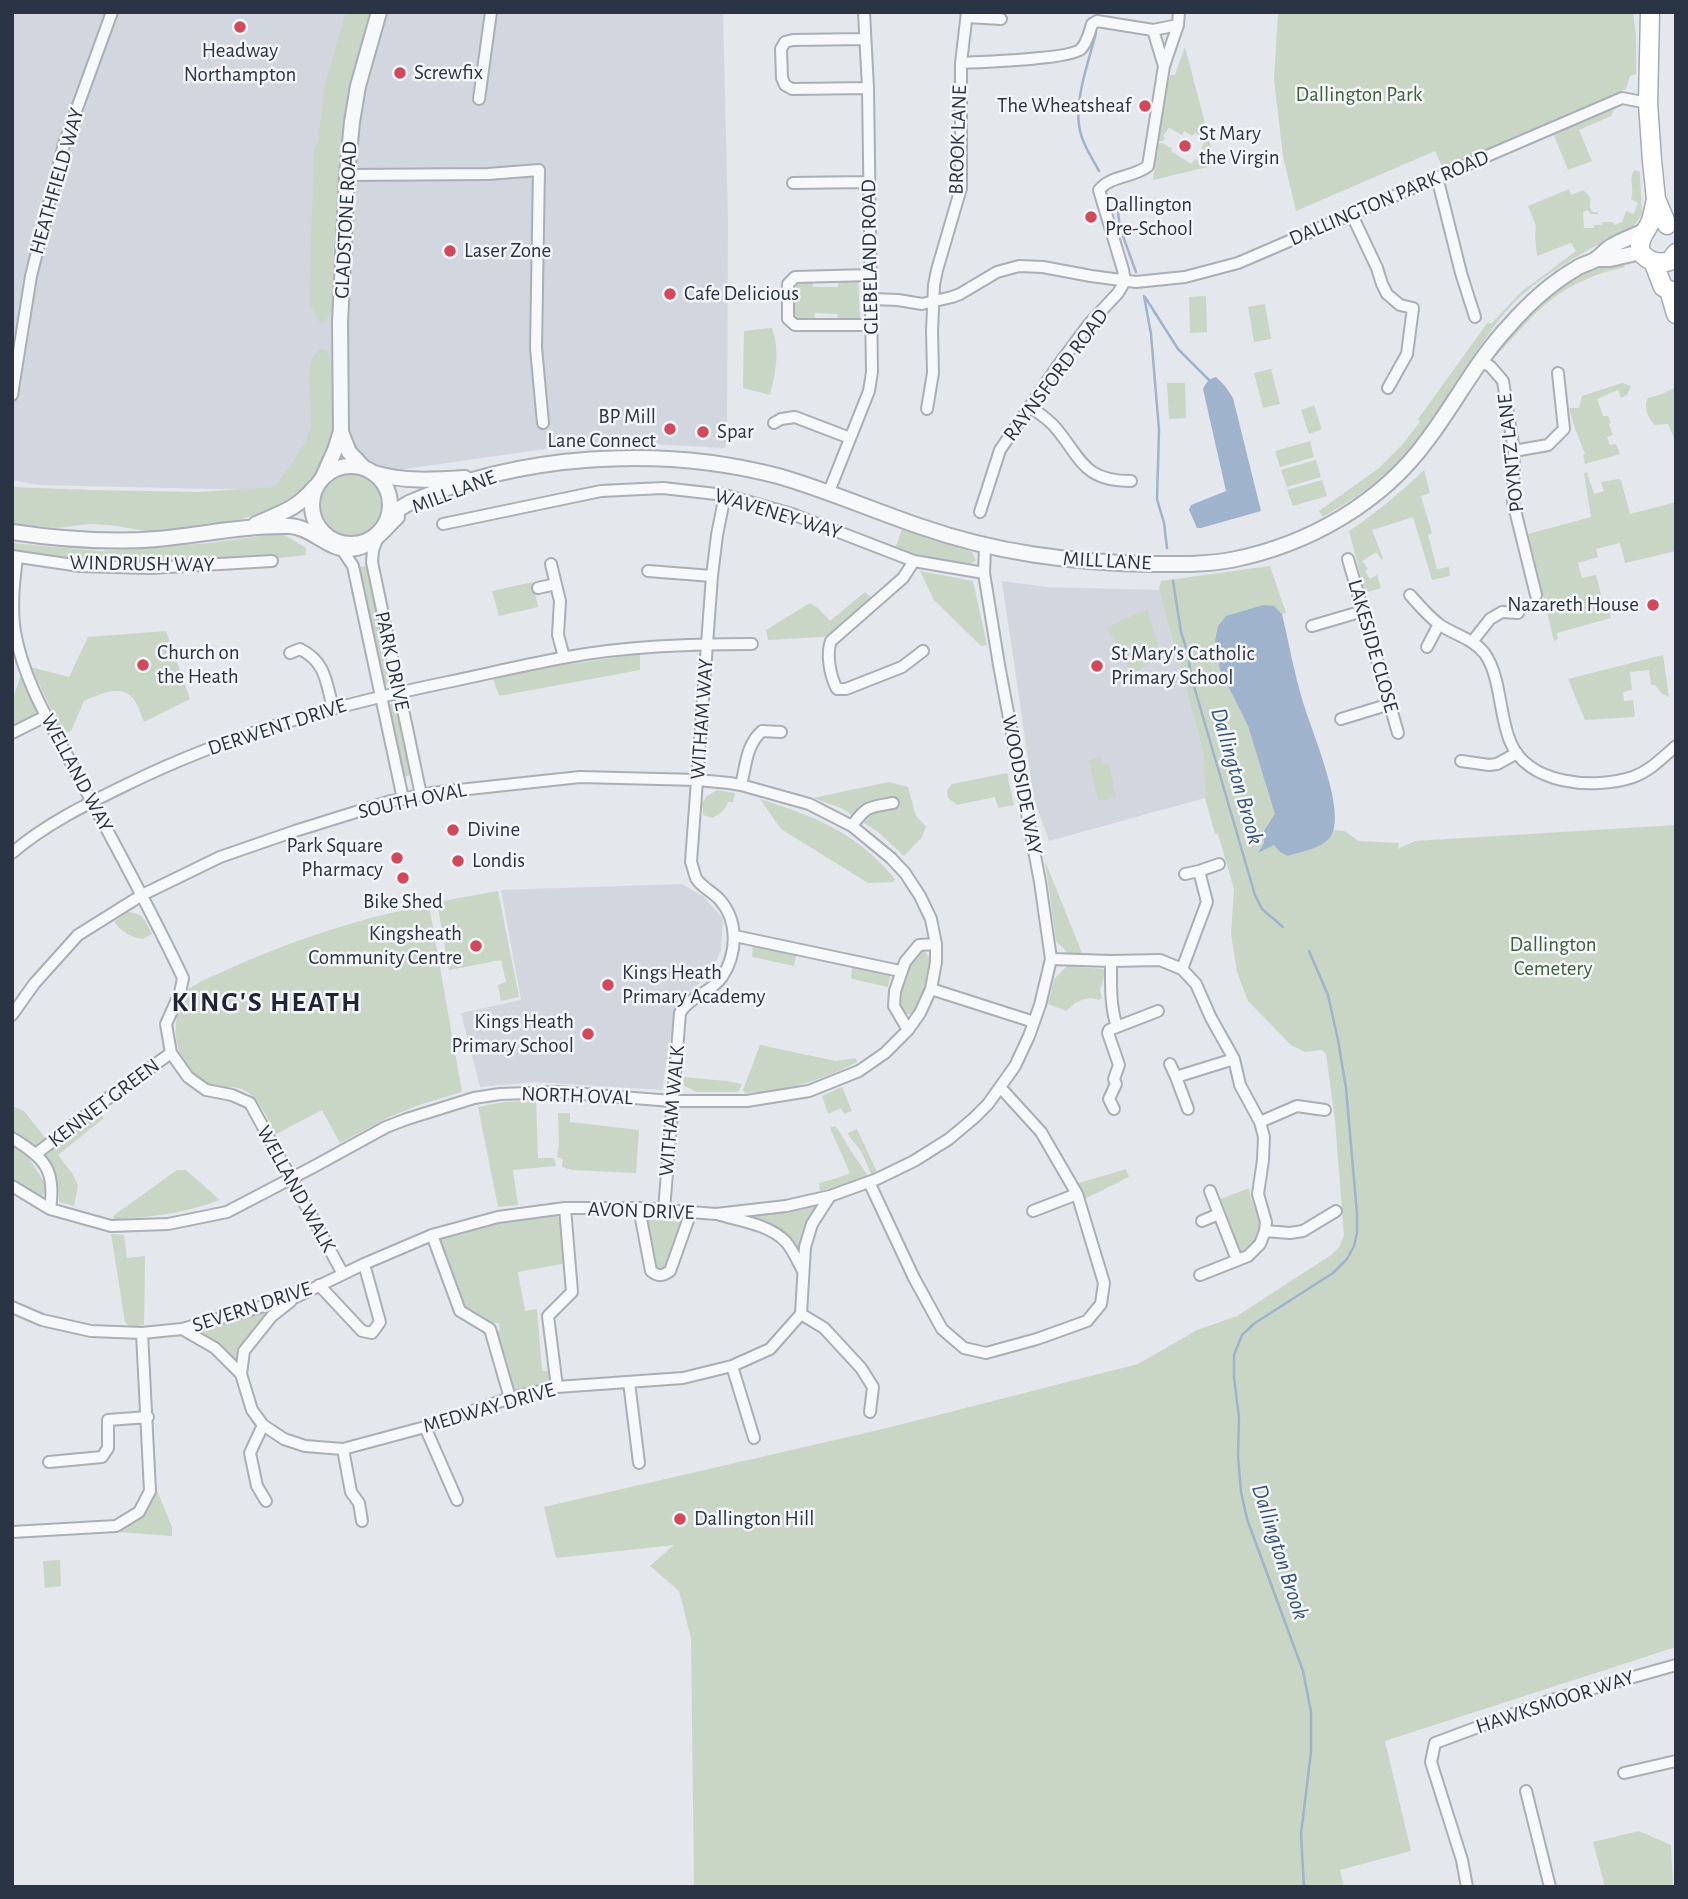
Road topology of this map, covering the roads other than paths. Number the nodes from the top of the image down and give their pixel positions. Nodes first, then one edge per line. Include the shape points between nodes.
1 (112, 12) edge
2 (379, 12) edge
3 (491, 12) edge
4 (864, 12) edge
5 (1179, 12) edge
6 (1650, 12) edge
7 (967, 15) edge
8 (1001, 19) dead end
9 (1178, 24) junction
10 (1153, 30) junction
11 (865, 39) junction
12 (961, 63) junction
13 (1164, 66) junction
14 (868, 88) junction
15 (479, 99) dead end
16 (1648, 103) junction
17 (347, 175) junction
18 (1437, 177) junction
19 (868, 182) junction
20 (793, 183) dead end
21 (1351, 213) junction
22 (1664, 228) edge
23 (1660, 257) edge
24 (1597, 258) junction
25 (870, 275) junction
26 (1125, 281) junction
27 (872, 299) junction
28 (934, 300) junction
29 (1676, 314) edge
30 (1475, 317) dead end
31 (872, 325) junction
32 (1480, 360) junction
33 (1558, 373) dead end
34 (1388, 388) dead end
35 (12, 395) edge
36 (1030, 407) junction
37 (927, 409) dead end
38 (777, 417) dead end
39 (543, 423) dead end
40 (341, 431) junction
41 (850, 438) junction
42 (1514, 451) junction
43 (510, 470) junction
44 (369, 471) junction
45 (477, 478) junction
46 (320, 481) junction
47 (1131, 481) dead end
48 (828, 494) junction
49 (725, 495) junction
50 (980, 512) dead end
51 (443, 524) dead end
52 (249, 527) junction
53 (381, 530) junction
54 (12, 532) edge
55 (338, 544) junction
56 (985, 547) junction
57 (15, 557) edge
58 (1348, 559) dead end
59 (272, 561) dead end
60 (914, 561) junction
61 (551, 564) dead end
62 (648, 571) dead end
63 (984, 573) junction
64 (712, 576) junction
65 (556, 584) junction
66 (538, 588) dead end
67 (1410, 595) dead end
68 (1536, 595) dead end
69 (1363, 611) junction
70 (1518, 612) dead end
71 (1439, 624) junction
72 (1312, 626) dead end
73 (1472, 642) junction
74 (752, 644) dead end
75 (707, 645) junction
76 (1427, 647) dead end
77 (923, 651) dead end
78 (290, 653) dead end
79 (564, 657) junction
80 (399, 692) junction
81 (381, 696) junction
82 (1390, 704) junction
83 (333, 708) junction
84 (46, 716) junction
85 (1341, 719) dead end
86 (781, 732) dead end
87 (12, 733) edge
88 (1398, 733) dead end
89 (1674, 750) edge
90 (1517, 753) junction
91 (1461, 761) dead end
92 (698, 780) junction
93 (741, 785) junction
94 (421, 795) junction
95 (403, 799) junction
96 (92, 802) junction
97 (893, 803) dead end
98 (852, 826) junction
99 (12, 853) edge
100 (1219, 864) dead end
101 (1199, 871) junction
102 (1185, 874) dead end
103 (142, 895) junction
104 (735, 936) junction
105 (936, 944) junction
106 (1051, 959) junction
107 (1111, 961) junction
108 (1182, 969) junction
109 (900, 971) junction
110 (930, 989) junction
111 (1158, 1012) dead end
112 (12, 1015) edge
113 (1034, 1022) junction
114 (1113, 1029) junction
115 (908, 1030) junction
116 (172, 1053) junction
117 (1234, 1059) junction
118 (1171, 1064) dead end
119 (1177, 1077) junction
120 (1000, 1087) junction
121 (672, 1101) junction
122 (1114, 1109) dead end
123 (1188, 1109) dead end
124 (1325, 1110) dead end
125 (1260, 1122) junction
126 (12, 1138) edge
127 (36, 1154) junction
128 (290, 1180) junction
129 (869, 1182) junction
130 (12, 1185) edge
131 (1210, 1191) dead end
132 (1077, 1194) junction
133 (830, 1196) junction
134 (565, 1208) junction
135 (639, 1208) junction
136 (50, 1209) junction
137 (664, 1210) junction
138 (1033, 1210) dead end
139 (691, 1212) junction
140 (1336, 1212) dead end
141 (716, 1214) junction
142 (1219, 1214) junction
143 (1202, 1222) dead end
144 (1265, 1231) junction
145 (432, 1235) junction
146 (1237, 1260) junction
147 (364, 1264) junction
148 (803, 1271) junction
149 (343, 1274) junction
150 (1200, 1275) dead end
151 (319, 1285) junction
152 (296, 1297) junction
153 (12, 1307) edge
154 (801, 1314) junction
155 (182, 1329) junction
156 (142, 1333) junction
157 (732, 1366) junction
158 (241, 1374) junction
159 (629, 1382) junction
160 (557, 1387) junction
161 (510, 1398) junction
162 (870, 1412) dead end
163 (148, 1418) junction
164 (263, 1425) junction
165 (425, 1427) junction
166 (754, 1438) dead end
167 (343, 1449) junction
168 (49, 1462) dead end
169 (639, 1463) dead end
170 (457, 1500) dead end
171 (266, 1501) dead end
172 (362, 1521) dead end
173 (12, 1532) edge
174 (1676, 1665) edge
175 (1676, 1761) edge
176 (1624, 1773) dead end
177 (1526, 1791) dead end
178 (1467, 1887) edge
179 (1550, 1887) edge

1 - 35 street, HEATHFIELD WAY via 64,144 31,276
2 - 17 street, GLADSTONE ROAD via 358,86
3 - 15 street
4 - 11 street, GLEBELAND ROAD
5 - 9 street
6 - 16 main road
7 - 8 street
7 - 12 street
9 - 10 street, BROOK LANE
9 - 13 street
10 - 12 street, BROOK LANE via 1097,21 1075,52
10 - 13 street
11 - 14 street, GLEBELAND ROAD
11 - 14 street via 785,42 782,78 792,89
12 - 28 street, BROOK LANE via 961,188 937,270
13 - 26 street via 1148,166 1104,183 1099,190
14 - 19 street, GLEBELAND ROAD
16 - 18 street, DALLINGTON PARK ROAD via 1622,98
16 - 22 main road via 1656,200
17 - 39 street via 539,170 536,348
17 - 40 street, GLADSTONE ROAD via 340,323
18 - 21 street, DALLINGTON PARK ROAD
18 - 30 street
19 - 20 street
19 - 25 street, GLEBELAND ROAD
21 - 26 street, DALLINGTON PARK ROAD via 1238,263 1185,276
21 - 34 street via 1387,294 1400,305 1413,308 1407,354
22 - 23 main road via 1640,245
22 - 24 street, MILL LANE via 1609,247
23 - 24 street
23 - 29 main road via 1673,284 1669,290
24 - 32 street, MILL LANE via 1531,302
25 - 27 street, GLEBELAND ROAD
25 - 31 street via 795,277 788,284 788,319 795,325
26 - 28 street via 1019,266 987,277 960,295
26 - 36 street, RAYNSFORD ROAD
27 - 28 street via 922,304
27 - 31 street, GLEBELAND ROAD
28 - 37 street, BROOK LANE via 933,373
31 - 41 street, GLEBELAND ROAD via 869,391
32 - 42 street, POYNTZ LANE via 1503,381
32 - 56 street, MILL LANE via 1409,464 1349,513 1285,544 1231,559 1161,564 1101,563
33 - 42 street via 1564,429 1548,445
36 - 47 street via 1053,425 1088,471 1112,481
36 - 50 street, RAYNSFORD ROAD via 1000,450
38 - 41 street via 795,417
40 - 44 street, GLADSTONE ROAD via 349,452
40 - 46 street, GLADSTONE ROAD
41 - 48 street, GLEBELAND ROAD
42 - 68 street, POYNTZ LANE via 1513,502
43 - 45 street, MILL LANE
43 - 48 street, MILL LANE via 595,459 675,461 767,474
43 - 53 street, MILL LANE via 420,501
44 - 45 street, MILL LANE via 414,481
44 - 46 street via 356,466 338,468
44 - 53 street via 381,481 390,501
45 - 53 street, MILL LANE via 409,503
46 - 52 street via 293,508
46 - 55 street via 313,495 313,516
48 - 56 street, MILL LANE
49 - 51 street, WAVENEY WAY via 663,488 601,491
49 - 60 street, WAVENEY WAY via 792,514
49 - 64 street, WITHAM WAY
52 - 54 street via 130,540
52 - 55 street via 295,526
53 - 55 street, MILL LANE via 348,549
53 - 80 street, PARK DRIVE via 372,562
55 - 81 street, PARK DRIVE via 353,566
56 - 63 street, WOODSIDE WAY
57 - 59 street, WINDRUSH WAY via 80,566 150,568
57 - 84 street, WELLAND WAY via 15,632 26,674
58 - 69 street, LAKESIDE CLOSE
60 - 63 street, WAVENEY WAY
60 - 77 street via 903,578 831,641 832,681 837,689 846,689 902,667
61 - 65 street
62 - 64 street
63 - 106 street, WOODSIDE WAY
64 - 75 street, WITHAM WAY
65 - 66 street
65 - 79 street via 558,635
67 - 71 street
69 - 72 street
69 - 82 street, LAKESIDE CLOSE
70 - 73 street via 1502,612 1490,619
71 - 73 street
71 - 76 street
73 - 90 street via 1492,668 1504,724
74 - 75 street, DERWENT DRIVE
75 - 79 street, DERWENT DRIVE
75 - 92 street, WITHAM WAY
78 - 83 street via 300,649 322,666
79 - 80 street, DERWENT DRIVE
80 - 81 street, DERWENT DRIVE
80 - 94 street, PARK DRIVE
81 - 83 street, DERWENT DRIVE
81 - 95 street, PARK DRIVE
82 - 85 street
82 - 88 street, LAKESIDE CLOSE
83 - 96 street, DERWENT DRIVE via 241,736
84 - 87 street
84 - 96 street, WELLAND WAY
86 - 93 street via 762,732 755,737
89 - 90 street via 1633,777 1596,783 1552,778
90 - 91 street via 1497,764
92 - 93 street, SOUTH OVAL
92 - 94 street, SOUTH OVAL via 580,777
92 - 104 street, WITHAM WAY via 691,862 696,879 725,907
93 - 98 street, SOUTH OVAL via 809,804
94 - 95 street, SOUTH OVAL
95 - 103 street, SOUTH OVAL via 220,857
96 - 99 street, DERWENT DRIVE
96 - 103 street, WELLAND WAY
97 - 98 street via 870,807
98 - 105 street, SOUTH OVAL via 905,873 920,896
100 - 101 street
101 - 102 street
101 - 108 street via 1207,902
103 - 112 street, SOUTH OVAL via 78,934
103 - 116 street, WELLAND WAY via 183,978 166,1024
104 - 109 street
104 - 121 street, WITHAM WALK via 729,965 720,980 680,1013
105 - 109 street via 919,945
105 - 110 street, NORTH OVAL
106 - 107 street
106 - 113 street, WOODSIDE WAY
107 - 108 street via 1160,960
107 - 114 street
108 - 117 street via 1196,984
109 - 115 street via 894,1006
110 - 113 street
110 - 115 street, NORTH OVAL
111 - 114 street
113 - 120 street, AVON DRIVE
114 - 122 street via 1108,1033 1119,1065 1110,1099
115 - 121 street, NORTH OVAL via 859,1071 809,1091 747,1101
116 - 127 street, KENNET GREEN
116 - 128 street, WELLAND WALK via 188,1077 206,1090 250,1103
117 - 119 street
117 - 125 street via 1240,1085
118 - 119 street
119 - 123 street
120 - 129 street, AVON DRIVE via 949,1139
120 - 132 street via 1041,1132
121 - 128 street, NORTH OVAL via 558,1091 474,1098 387,1127
121 - 137 street, WITHAM WALK
124 - 125 street via 1297,1107
125 - 144 street via 1264,1137 1258,1194
126 - 127 street
127 - 136 street via 50,1173
128 - 136 street, NORTH OVAL via 227,1212 168,1224 111,1226
128 - 149 street, WELLAND WALK
129 - 132 street via 942,1329 964,1348 986,1353 1087,1321 1101,1304 1104,1283
129 - 133 street, AVON DRIVE
130 - 136 street, NORTH OVAL
131 - 142 street
132 - 138 street
133 - 141 street, AVON DRIVE
133 - 148 street via 812,1224
134 - 135 street, AVON DRIVE
134 - 145 street, SEVERN DRIVE via 498,1217
134 - 160 street via 572,1292 548,1316
135 - 137 street, AVON DRIVE
135 - 139 street via 651,1272 657,1276 670,1271
137 - 139 street, AVON DRIVE
139 - 141 street, AVON DRIVE
140 - 144 street via 1303,1231
141 - 148 street, AVON DRIVE via 777,1234
142 - 143 street
142 - 146 street
144 - 146 street via 1248,1256
145 - 147 street, SEVERN DRIVE
145 - 161 street via 460,1311 490,1329
146 - 150 street
147 - 149 street, SEVERN DRIVE
147 - 151 street via 380,1322 372,1333 362,1331
148 - 154 street
149 - 151 street, SEVERN DRIVE
151 - 152 street, SEVERN DRIVE
152 - 155 street, SEVERN DRIVE
152 - 158 street via 272,1316 244,1351
153 - 156 street, SEVERN DRIVE via 42,1320 91,1331
154 - 157 street, MEDWAY DRIVE via 770,1349
154 - 162 street via 824,1328 861,1368 873,1387
155 - 156 street, SEVERN DRIVE
155 - 158 street via 215,1348
156 - 163 street
157 - 159 street, MEDWAY DRIVE via 683,1378
157 - 166 street
158 - 164 street via 251,1410
159 - 160 street, MEDWAY DRIVE
159 - 169 street
160 - 161 street, MEDWAY DRIVE
161 - 165 street, MEDWAY DRIVE
163 - 168 street via 108,1420 108,1448 102,1457
163 - 173 street via 150,1491 139,1513 116,1526
164 - 167 street, MEDWAY DRIVE via 304,1446
164 - 171 street via 250,1453 257,1486
165 - 167 street, MEDWAY DRIVE
165 - 170 street
167 - 172 street
174 - 178 street, HAWKSMOOR WAY via 1548,1701 1435,1743 1431,1762
175 - 176 street
177 - 179 street

